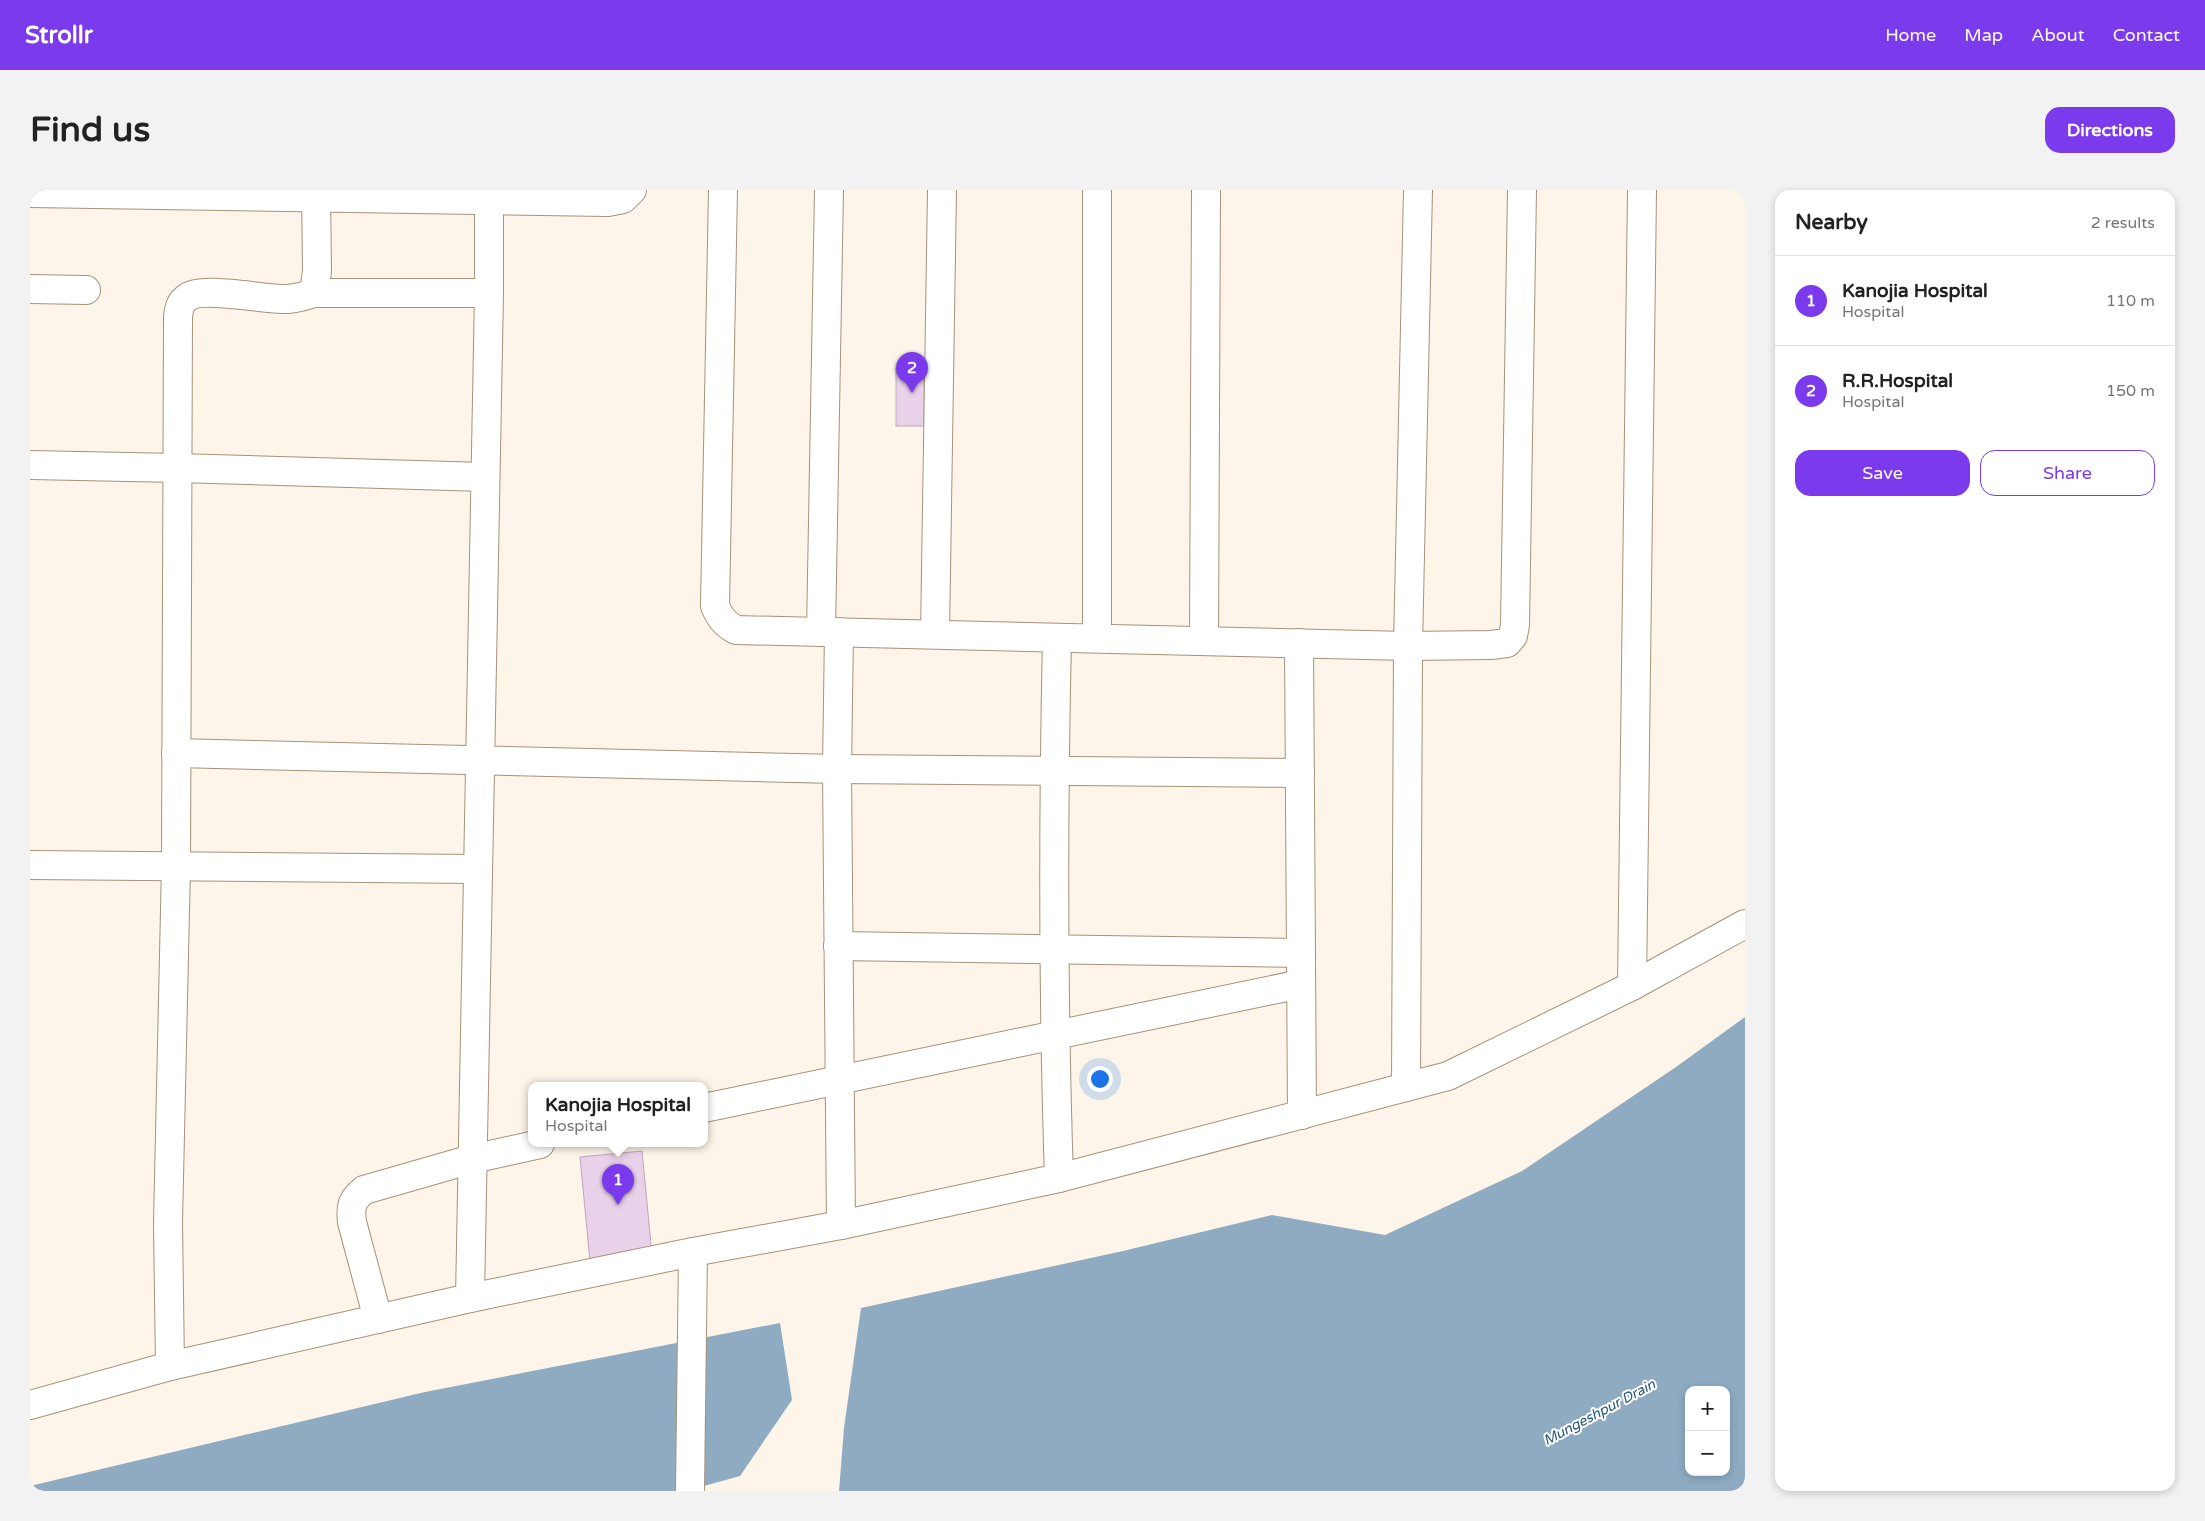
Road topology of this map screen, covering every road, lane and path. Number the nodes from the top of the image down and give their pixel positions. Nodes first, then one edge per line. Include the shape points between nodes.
1 (632, 190) edge
2 (723, 190) edge
3 (829, 190) edge
4 (942, 190) edge
5 (1096, 190) edge
6 (1206, 190) edge
7 (1418, 190) edge
8 (1522, 190) edge
9 (1642, 190) edge
10 (30, 193) edge
11 (316, 194) edge
12 (489, 200) junction
13 (30, 289) edge
14 (86, 290) dead end
15 (314, 293) junction
16 (489, 293) junction
17 (30, 466) edge
18 (176, 468) junction
19 (485, 478) junction
20 (830, 632) junction
21 (935, 634) junction
22 (1057, 638) junction
23 (1097, 638) junction
24 (1204, 641) junction
25 (1299, 643) junction
26 (1408, 646) junction
27 (176, 753) junction
28 (480, 760) junction
29 (837, 769) junction
30 (1054, 770) junction
31 (1300, 773) junction
32 (30, 865) edge
33 (176, 866) junction
34 (478, 869) junction
35 (1745, 924) edge
36 (838, 946) junction
37 (1054, 949) junction
38 (1301, 953) junction
39 (1301, 984) junction
40 (1632, 986) junction
41 (1054, 1036) junction
42 (838, 1079) junction
43 (1406, 1087) junction
44 (708, 1107) edge
45 (1302, 1114) junction
46 (528, 1146) edge
47 (472, 1158) junction
48 (1058, 1178) junction
49 (841, 1225) junction
50 (693, 1252) junction
51 (470, 1298) junction
52 (378, 1319) junction
53 (170, 1366) junction
54 (30, 1405) edge
55 (690, 1491) edge

1 - 12 street via 623,199 608,202
2 - 20 street via 715,606 726,624 736,630
3 - 20 street
4 - 21 street
5 - 23 street
6 - 24 street
7 - 26 street
8 - 26 street via 1513,636 1507,643
9 - 40 street
10 - 11 street
11 - 12 street
11 - 15 street via 317,277
12 - 16 street
13 - 14 street
15 - 16 street
15 - 18 street via 286,299 205,293 189,296 180,304
16 - 19 street
17 - 18 street
18 - 19 street
18 - 27 street
19 - 28 street
20 - 21 street
20 - 29 street
21 - 22 street
22 - 23 street
22 - 30 street
23 - 24 street
24 - 25 street
25 - 26 street
25 - 31 street
26 - 43 street
27 - 28 street
27 - 33 street
28 - 29 street
28 - 34 street
29 - 30 street
29 - 36 street
30 - 31 street
30 - 37 street
31 - 38 street
32 - 33 street
33 - 34 street
33 - 53 street via 168,1223
34 - 47 street
35 - 40 street
36 - 37 street
36 - 42 street
37 - 38 street
37 - 41 street
38 - 39 street
39 - 41 street
39 - 45 street
40 - 43 street via 1448,1076
41 - 42 street
41 - 48 street
42 - 44 street
42 - 49 street
43 - 45 street
45 - 48 street
46 - 47 street
47 - 51 street
47 - 52 street via 364,1190 354,1198 350,1209 352,1222
48 - 49 street
49 - 50 street
50 - 51 street
50 - 55 street
51 - 52 street
52 - 53 street
53 - 54 street

